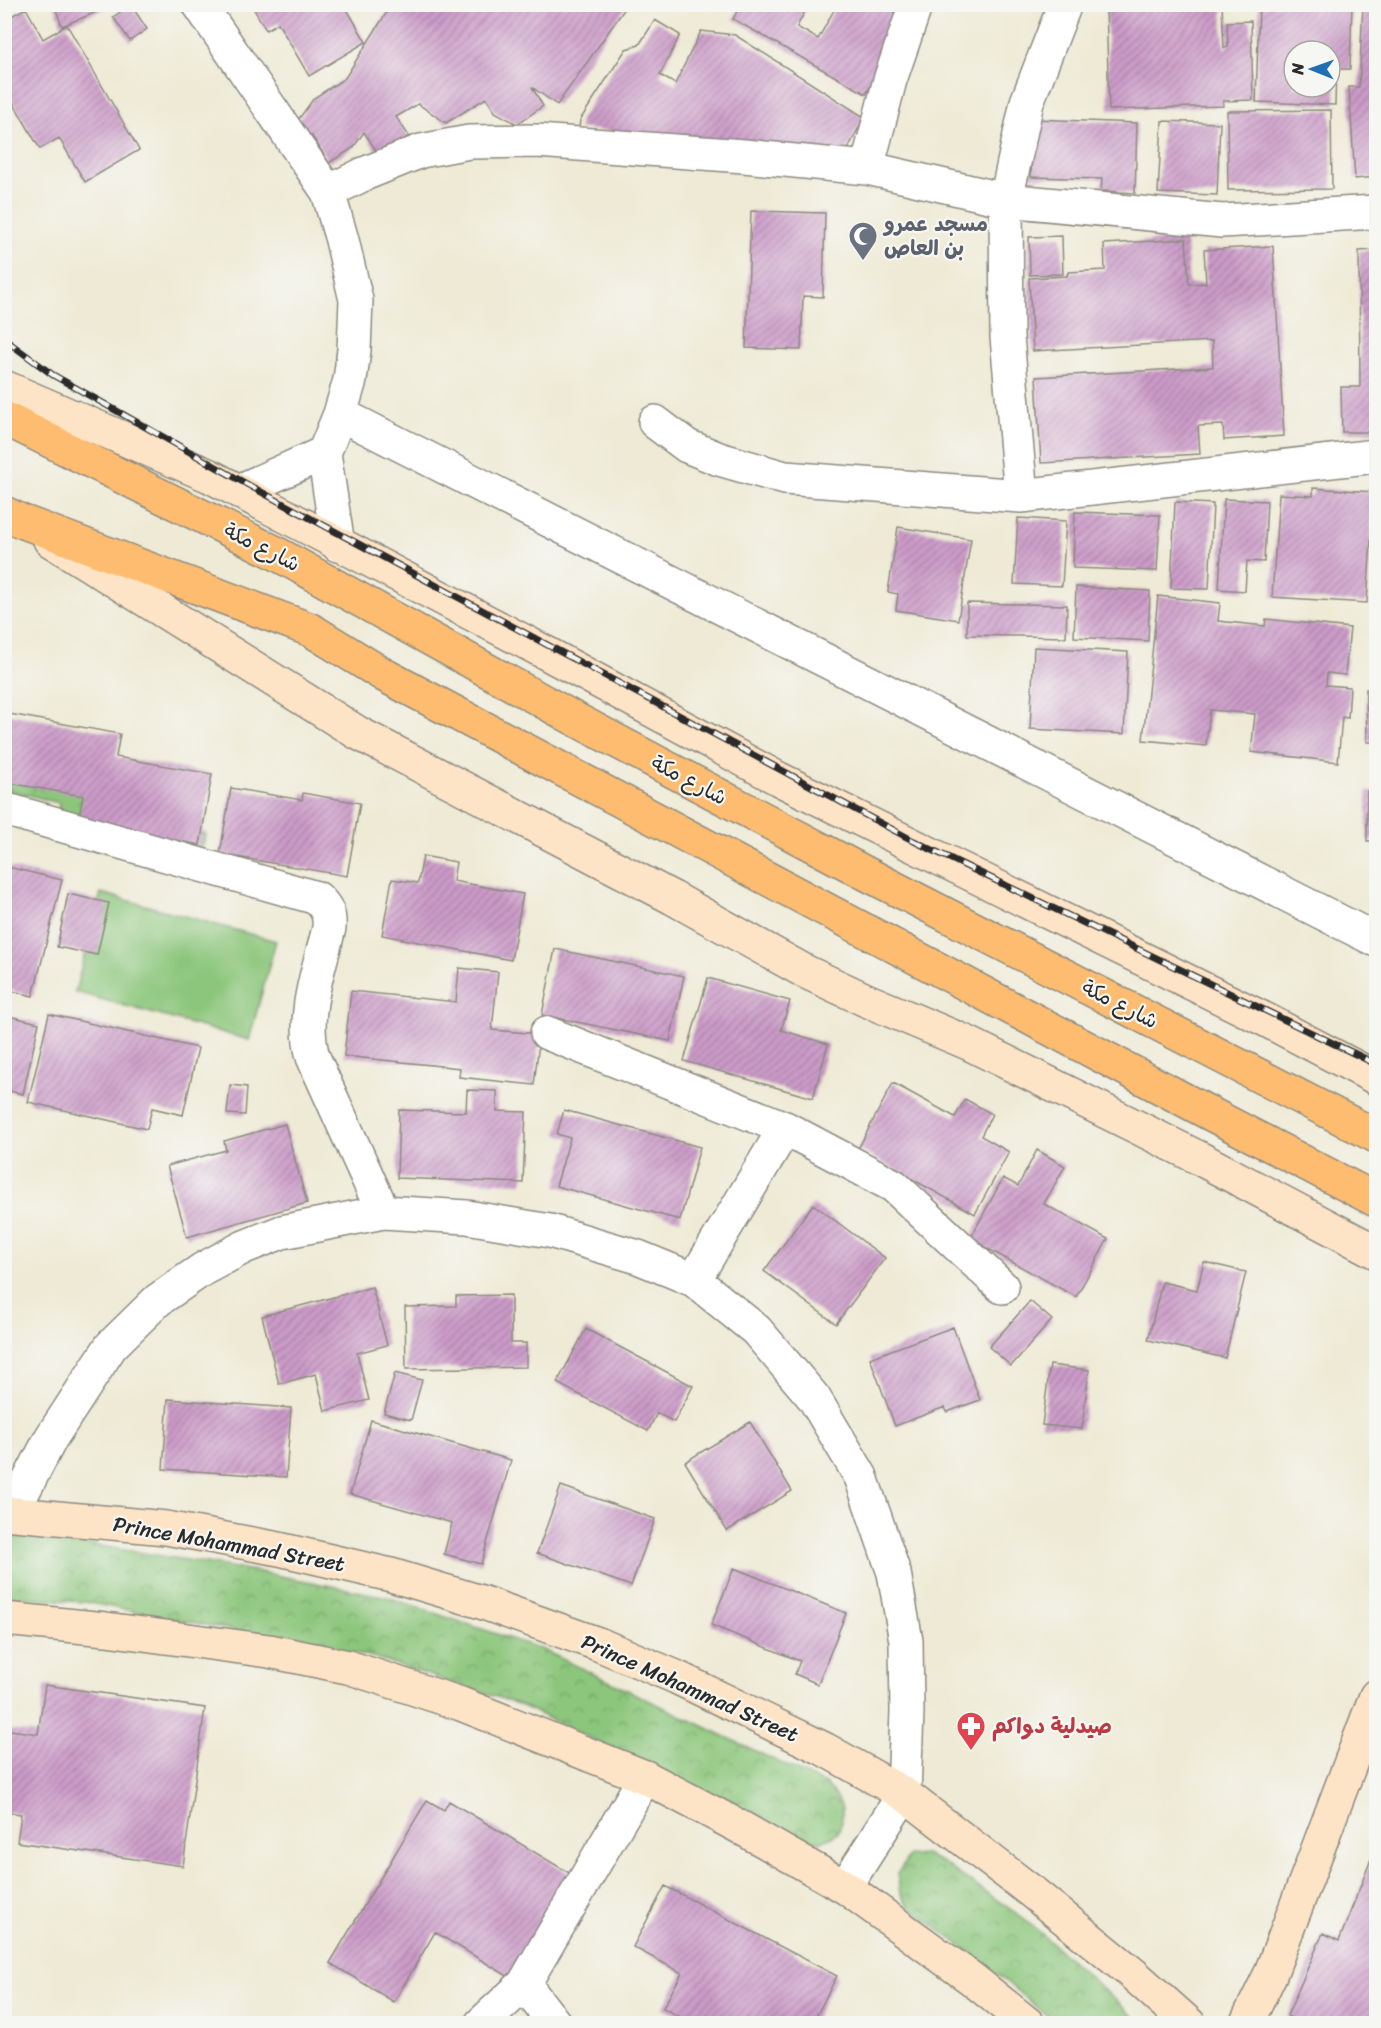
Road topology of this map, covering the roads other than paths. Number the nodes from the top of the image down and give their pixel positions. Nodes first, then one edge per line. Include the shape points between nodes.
1 (199, 4) edge
2 (916, 4) edge
3 (1065, 4) edge
4 (867, 168) junction
5 (328, 192) junction
6 (1005, 200) junction
7 (1377, 212) edge
8 (4, 387) edge
9 (340, 414) junction
10 (4, 418) edge
11 (655, 422) dead end
12 (324, 453) junction
13 (1377, 456) edge
14 (240, 491) junction
15 (1021, 496) junction
16 (13, 517) edge
17 (338, 545) junction
18 (4, 809) edge
19 (1377, 940) edge
20 (547, 1033) dead end
21 (1377, 1078) edge
22 (785, 1128) junction
23 (1377, 1136) edge
24 (1377, 1200) edge
25 (382, 1212) junction
26 (1377, 1252) edge
27 (694, 1280) junction
28 (1002, 1287) dead end
29 (8, 1513) edge
30 (4, 1619) edge
31 (1373, 1718) edge
32 (645, 1777) junction
33 (904, 1794) junction
34 (845, 1887) junction
35 (524, 1984) junction
36 (481, 2024) edge
37 (555, 2024) edge
38 (1028, 2024) edge
39 (1189, 2024) edge
40 (1246, 2024) edge

1 - 5 street
2 - 4 street via 890,80
3 - 6 street via 1027,102
4 - 5 street via 537,141 469,142 421,151
4 - 6 street
5 - 9 street via 356,300 350,380
6 - 7 street via 1222,221
6 - 15 street via 1006,337
8 - 14 street
9 - 12 street
9 - 19 street
10 - 23 main road, شارع مكة via 272,551 565,714 856,869
11 - 15 street via 687,446 785,478
12 - 14 street
12 - 17 street
13 - 15 street
14 - 17 street
16 - 24 main road via 311,630 394,680
16 - 26 street via 358,733 806,972 968,1043 1197,1156
17 - 21 street via 790,784
18 - 25 street via 317,898 325,906 329,928 308,1016 308,1040
20 - 22 street
22 - 27 street
22 - 28 street via 894,1186
25 - 27 street via 467,1217 550,1232 638,1257
25 - 29 street via 263,1239 202,1269 158,1300 111,1346
27 - 33 street via 756,1330 814,1398 861,1477 894,1572 906,1641
29 - 33 street, Prince Mohammad Street via 166,1528 279,1549 391,1575 481,1602 676,1677 824,1749
30 - 32 street via 269,1651 348,1667 461,1704
31 - 40 street via 1270,1975
32 - 34 street
32 - 35 street
33 - 34 street
33 - 39 street, Prince Mohammad Street via 1032,1892
34 - 38 street
35 - 36 street
35 - 37 street

